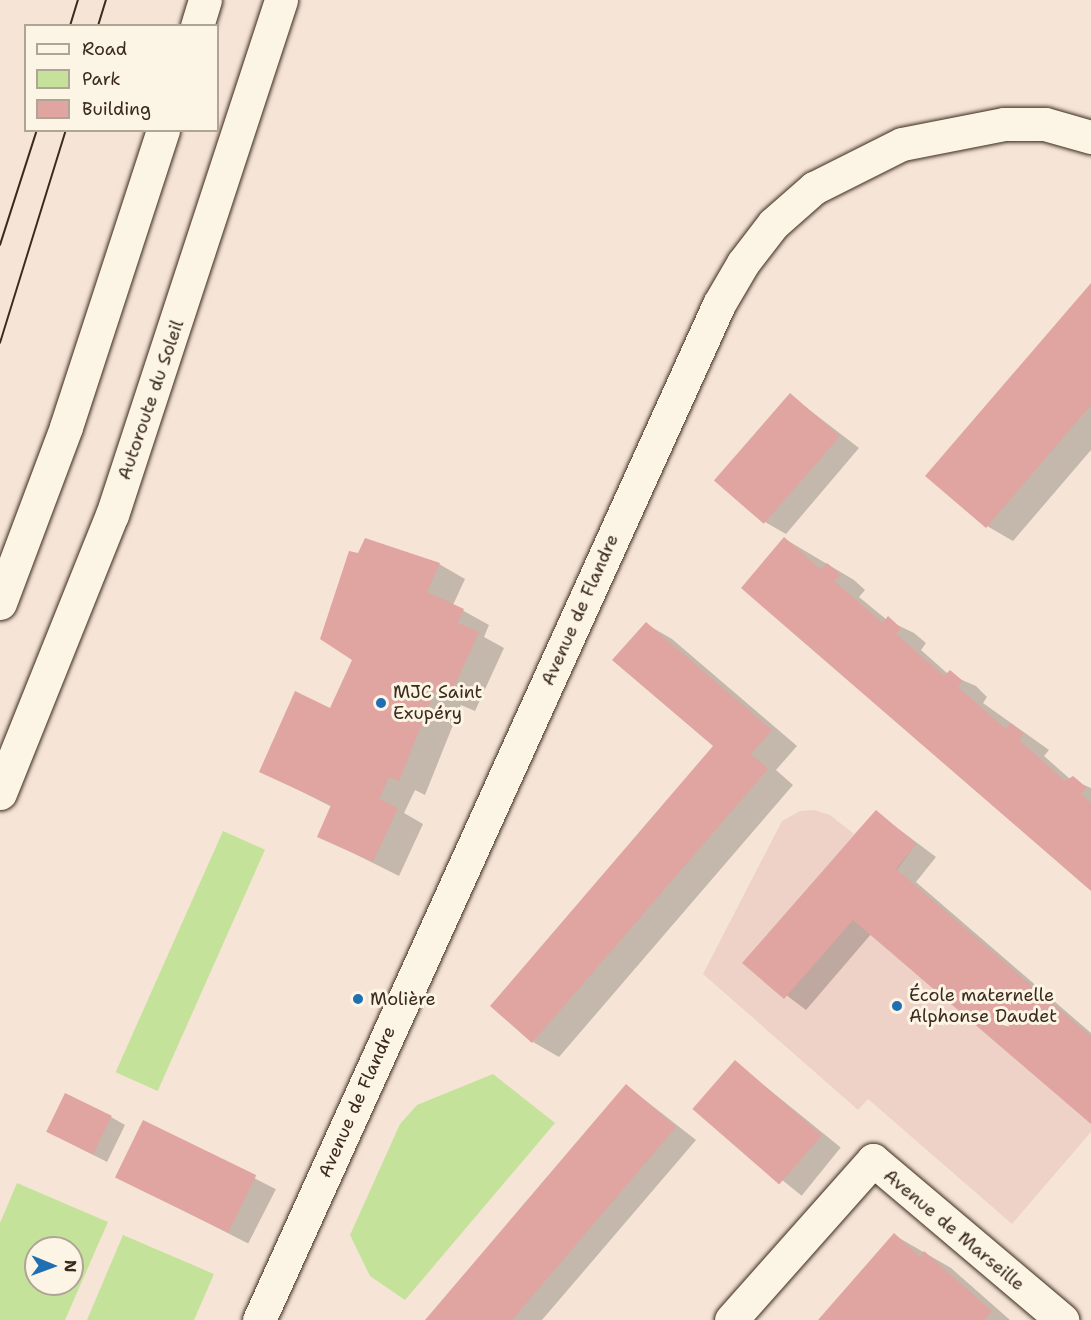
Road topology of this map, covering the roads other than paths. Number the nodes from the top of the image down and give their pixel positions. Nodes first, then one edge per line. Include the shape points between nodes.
1 (205, 0) edge
2 (281, 0) edge
3 (198, 24) edge
4 (162, 132) edge
5 (1091, 137) edge
6 (0, 603) edge
7 (0, 793) edge
8 (259, 1320) edge
9 (731, 1320) edge
10 (1062, 1320) edge

1 - 3 main road
2 - 7 main road, Autoroute du Soleil via 112,515
4 - 6 main road via 66,427
5 - 8 main road, Avenue de Flandre via 1045,124 1004,124 902,144 814,188 772,224 743,263 719,304
9 - 10 main road, Avenue de Marseille via 873,1160

